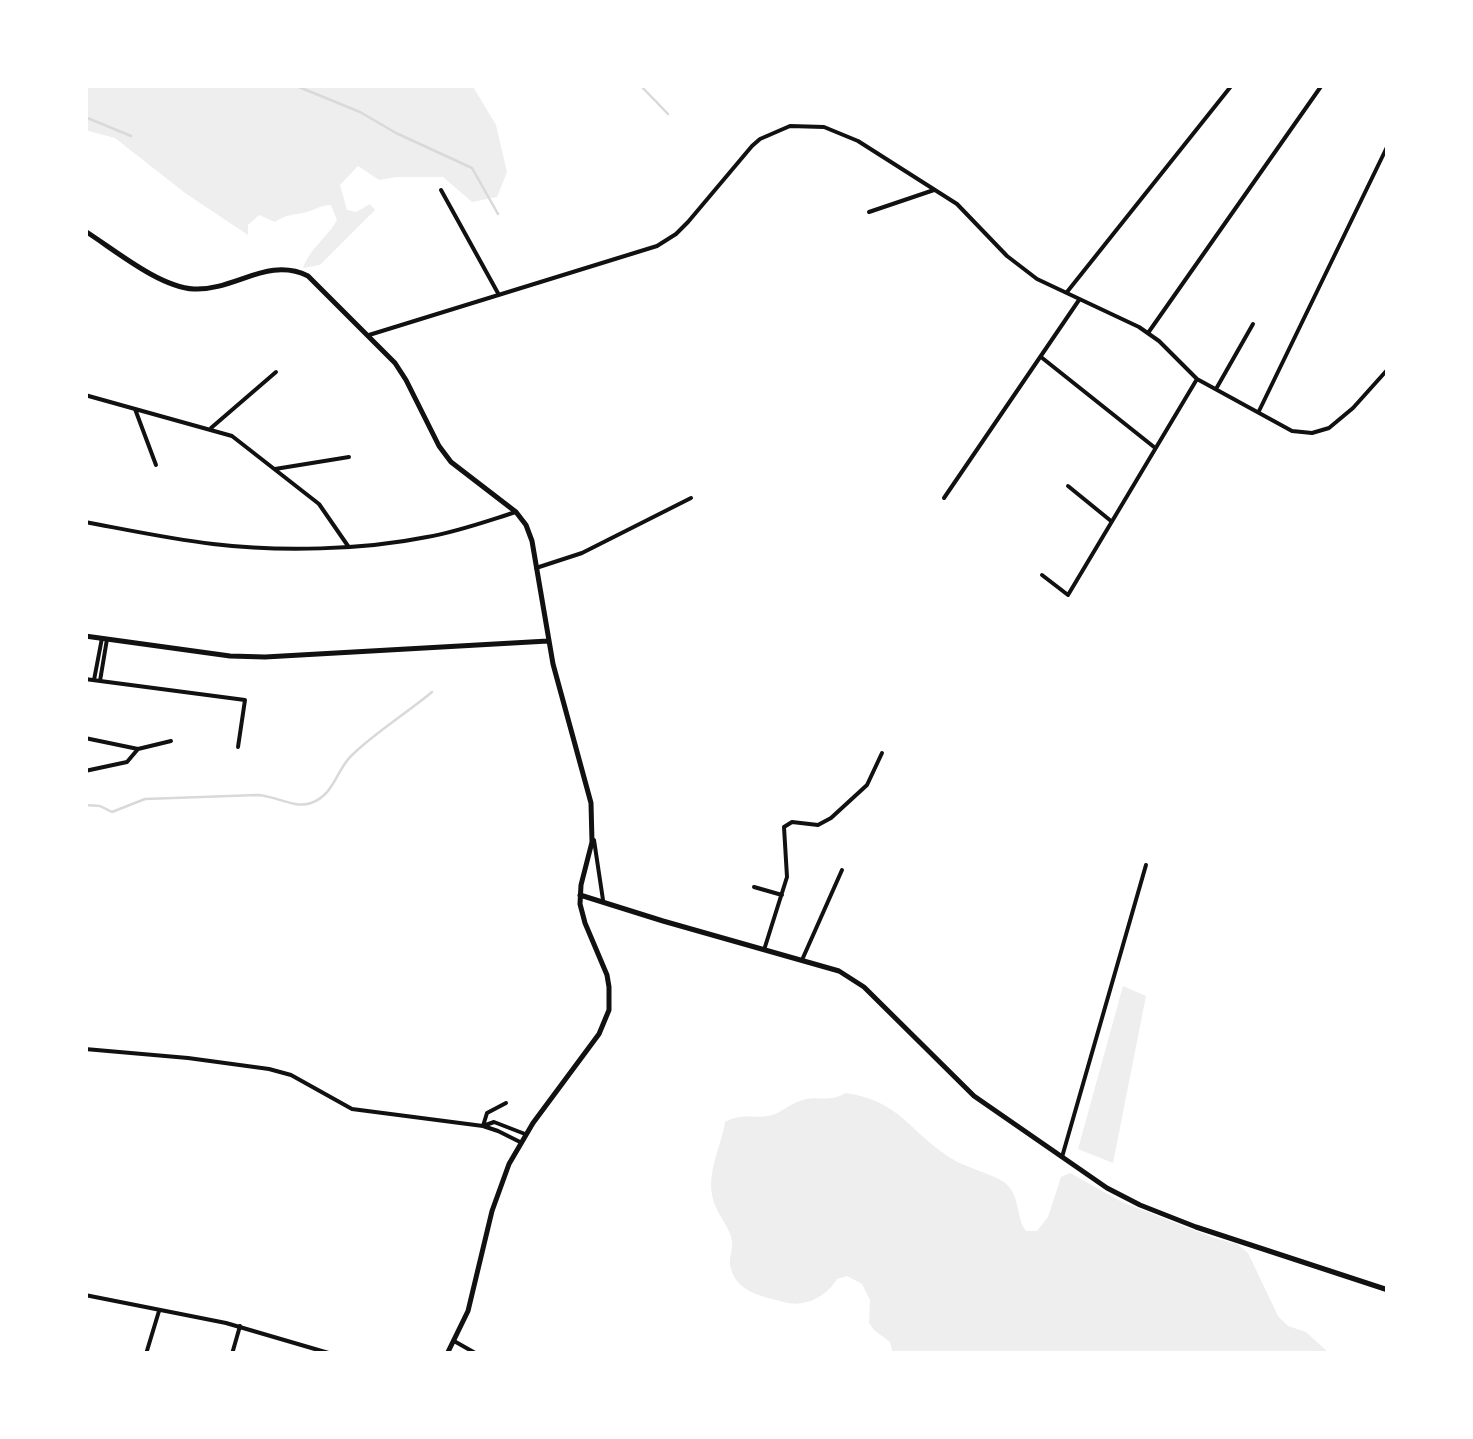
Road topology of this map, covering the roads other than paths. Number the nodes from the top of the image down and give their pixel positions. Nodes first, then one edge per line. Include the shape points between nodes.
1 (1232, 85) edge
2 (1322, 85) edge
3 (1388, 145) edge
4 (441, 190) dead end
5 (934, 190) junction
6 (868, 212) dead end
7 (85, 230) edge
8 (1065, 294) junction
9 (500, 296) junction
10 (1080, 300) junction
11 (1254, 324) dead end
12 (1148, 333) junction
13 (369, 335) junction
14 (1041, 357) junction
15 (1388, 369) edge
16 (276, 372) dead end
17 (1197, 379) junction
18 (1216, 390) junction
19 (85, 396) edge
20 (136, 409) junction
21 (1258, 412) junction
22 (210, 429) junction
23 (1156, 448) junction
24 (349, 457) dead end
25 (156, 465) dead end
26 (274, 469) junction
27 (1068, 486) dead end
28 (691, 498) dead end
29 (944, 498) dead end
30 (516, 512) junction
31 (85, 522) edge
32 (1112, 522) junction
33 (348, 546) junction
34 (536, 568) junction
35 (1042, 576) dead end
36 (85, 636) edge
37 (104, 638) junction
38 (548, 641) junction
39 (85, 679) edge
40 (97, 681) junction
41 (85, 738) edge
42 (171, 741) dead end
43 (238, 748) dead end
44 (138, 749) junction
45 (882, 753) dead end
46 (85, 771) edge
47 (593, 830) junction
48 (1146, 865) dead end
49 (842, 870) dead end
50 (754, 887) dead end
51 (782, 894) junction
52 (580, 895) junction
53 (603, 901) junction
54 (764, 950) junction
55 (802, 960) junction
56 (85, 1050) edge
57 (506, 1103) dead end
58 (482, 1126) junction
59 (526, 1134) junction
60 (520, 1143) junction
61 (1062, 1156) junction
62 (1388, 1290) edge
63 (85, 1296) edge
64 (159, 1310) junction
65 (240, 1326) junction
66 (454, 1341) junction
67 (327, 1353) edge
68 (146, 1354) edge
69 (232, 1354) edge
70 (446, 1354) edge
71 (477, 1354) edge

1 - 8 street
2 - 12 street
3 - 21 street
4 - 9 street
5 - 6 street
5 - 8 street via 1026,272
5 - 9 street via 834,130 790,126 752,146 668,240
7 - 13 main road via 180,287 212,288 273,269 298,271
8 - 10 street
9 - 13 street
10 - 12 street
10 - 14 street
11 - 18 street
12 - 17 street
13 - 30 main road via 400,370 444,454
14 - 23 street
14 - 29 street
15 - 21 street via 1344,417 1321,431 1292,431
16 - 22 street
17 - 18 street
17 - 23 street
18 - 21 street
19 - 20 street
20 - 22 street
20 - 25 street
22 - 26 street via 232,436
23 - 32 street
24 - 26 street
26 - 33 street via 319,504
27 - 32 street
28 - 34 street via 582,553
30 - 33 street via 429,537
30 - 34 main road via 529,532
31 - 33 street via 244,547
32 - 35 street via 1068,595
34 - 38 main road
36 - 37 main road
37 - 38 main road via 265,658
37 - 40 street
38 - 47 main road via 590,794
39 - 40 street
40 - 43 street via 245,700
41 - 44 street
42 - 44 street
44 - 46 street via 127,762
45 - 51 street via 867,784 831,818 784,827 788,871
47 - 52 main road
47 - 53 street
48 - 61 street
49 - 55 street
50 - 51 street
51 - 54 street
52 - 53 main road
52 - 59 main road via 610,987 609,1010 599,1034
53 - 54 main road
54 - 55 main road
55 - 61 main road via 855,980 964,1087
56 - 58 street via 269,1069 352,1109
57 - 58 street via 488,1113
58 - 59 street via 494,1122
58 - 60 street
59 - 60 main road
60 - 66 main road via 497,1195
61 - 62 main road via 1158,1212
63 - 64 street
64 - 65 street
64 - 68 street
65 - 67 street
65 - 69 street
66 - 70 main road
66 - 71 street

